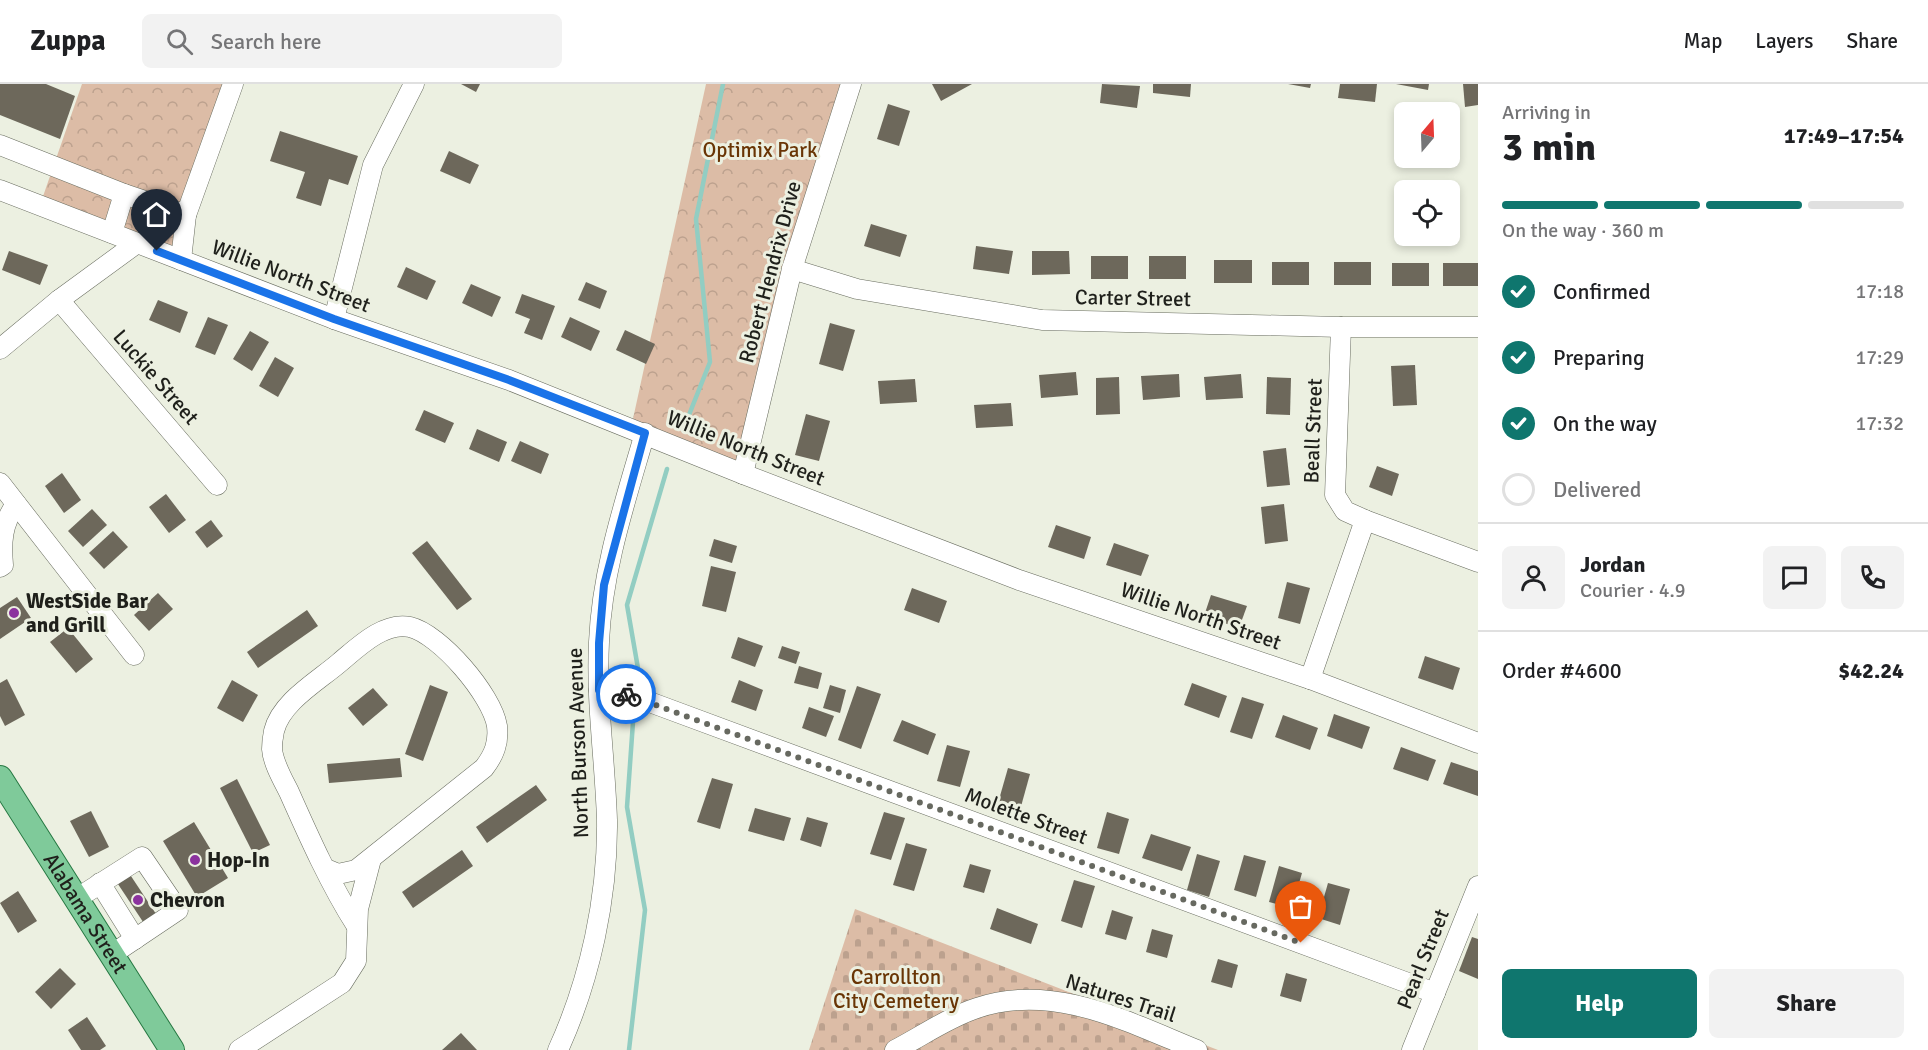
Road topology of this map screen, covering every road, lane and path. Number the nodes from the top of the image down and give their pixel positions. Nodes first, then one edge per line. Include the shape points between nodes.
1 (233, 84) edge
2 (414, 84) edge
3 (851, 84) edge
4 (0, 145) edge
5 (0, 190) edge
6 (124, 194) junction
7 (186, 215) junction
8 (112, 233) junction
9 (137, 243) junction
10 (181, 260) junction
11 (792, 269) junction
12 (59, 300) junction
13 (334, 319) junction
14 (1341, 327) junction
15 (1478, 327) edge
16 (0, 349) edge
17 (645, 433) junction
18 (743, 474) junction
19 (0, 483) edge
20 (217, 484) dead end
21 (16, 504) junction
22 (1365, 520) junction
23 (1478, 562) edge
24 (0, 567) edge
25 (134, 655) dead end
26 (1310, 679) junction
27 (599, 690) junction
28 (1478, 743) edge
29 (0, 778) edge
30 (370, 859) junction
31 (326, 869) junction
32 (100, 883) junction
33 (1478, 889) edge
34 (76, 899) junction
35 (356, 925) junction
36 (135, 939) junction
37 (111, 955) junction
38 (1435, 993) junction
39 (1185, 1048) edge
40 (172, 1050) edge
41 (239, 1050) edge
42 (558, 1050) edge
43 (895, 1050) edge
44 (1412, 1050) edge

1 - 7 street
2 - 13 street via 373,165
3 - 11 street, Robert Hendrix Drive
4 - 6 street
5 - 8 street, Willie North Street
6 - 7 street
6 - 8 street
7 - 10 street
8 - 9 street, Willie North Street
9 - 10 street, Willie North Street
9 - 12 street
10 - 13 street, Willie North Street
11 - 14 street, Carter Street via 857,289 1042,320
11 - 18 street, Robert Hendrix Drive
12 - 16 street
12 - 20 street, Luckie Street
13 - 17 street, Willie North Street
14 - 15 street, Carter Street
14 - 22 street, Beall Street via 1335,495 1345,511
17 - 18 street, Willie North Street
17 - 27 street, North Burson Avenue via 604,585
18 - 26 street, Willie North Street via 1019,580
19 - 21 street
21 - 24 street via 2,536
21 - 25 street
22 - 23 street, Beall Street
22 - 26 street
26 - 28 street, Willie North Street
27 - 38 street, Molette Street via 628,694
27 - 42 street, North Burson Avenue via 607,822 604,872 587,967
29 - 34 main road, Alabama Street
30 - 31 street via 346,873
30 - 31 street via 484,768 494,755 497,742 497,725 490,705 473,682 441,645 408,626 385,629 352,653 287,709 275,729 272,750
30 - 35 street
31 - 35 street
32 - 34 street
32 - 36 street
32 - 36 street via 142,857 177,910
33 - 38 street, Pearl Street
34 - 37 main road, Alabama Street
35 - 41 street via 359,949 342,983
36 - 37 street
37 - 40 main road, Alabama Street
38 - 44 street, Pearl Street
39 - 43 street, Natures Trail via 1076,1004 1011,999 976,1008

